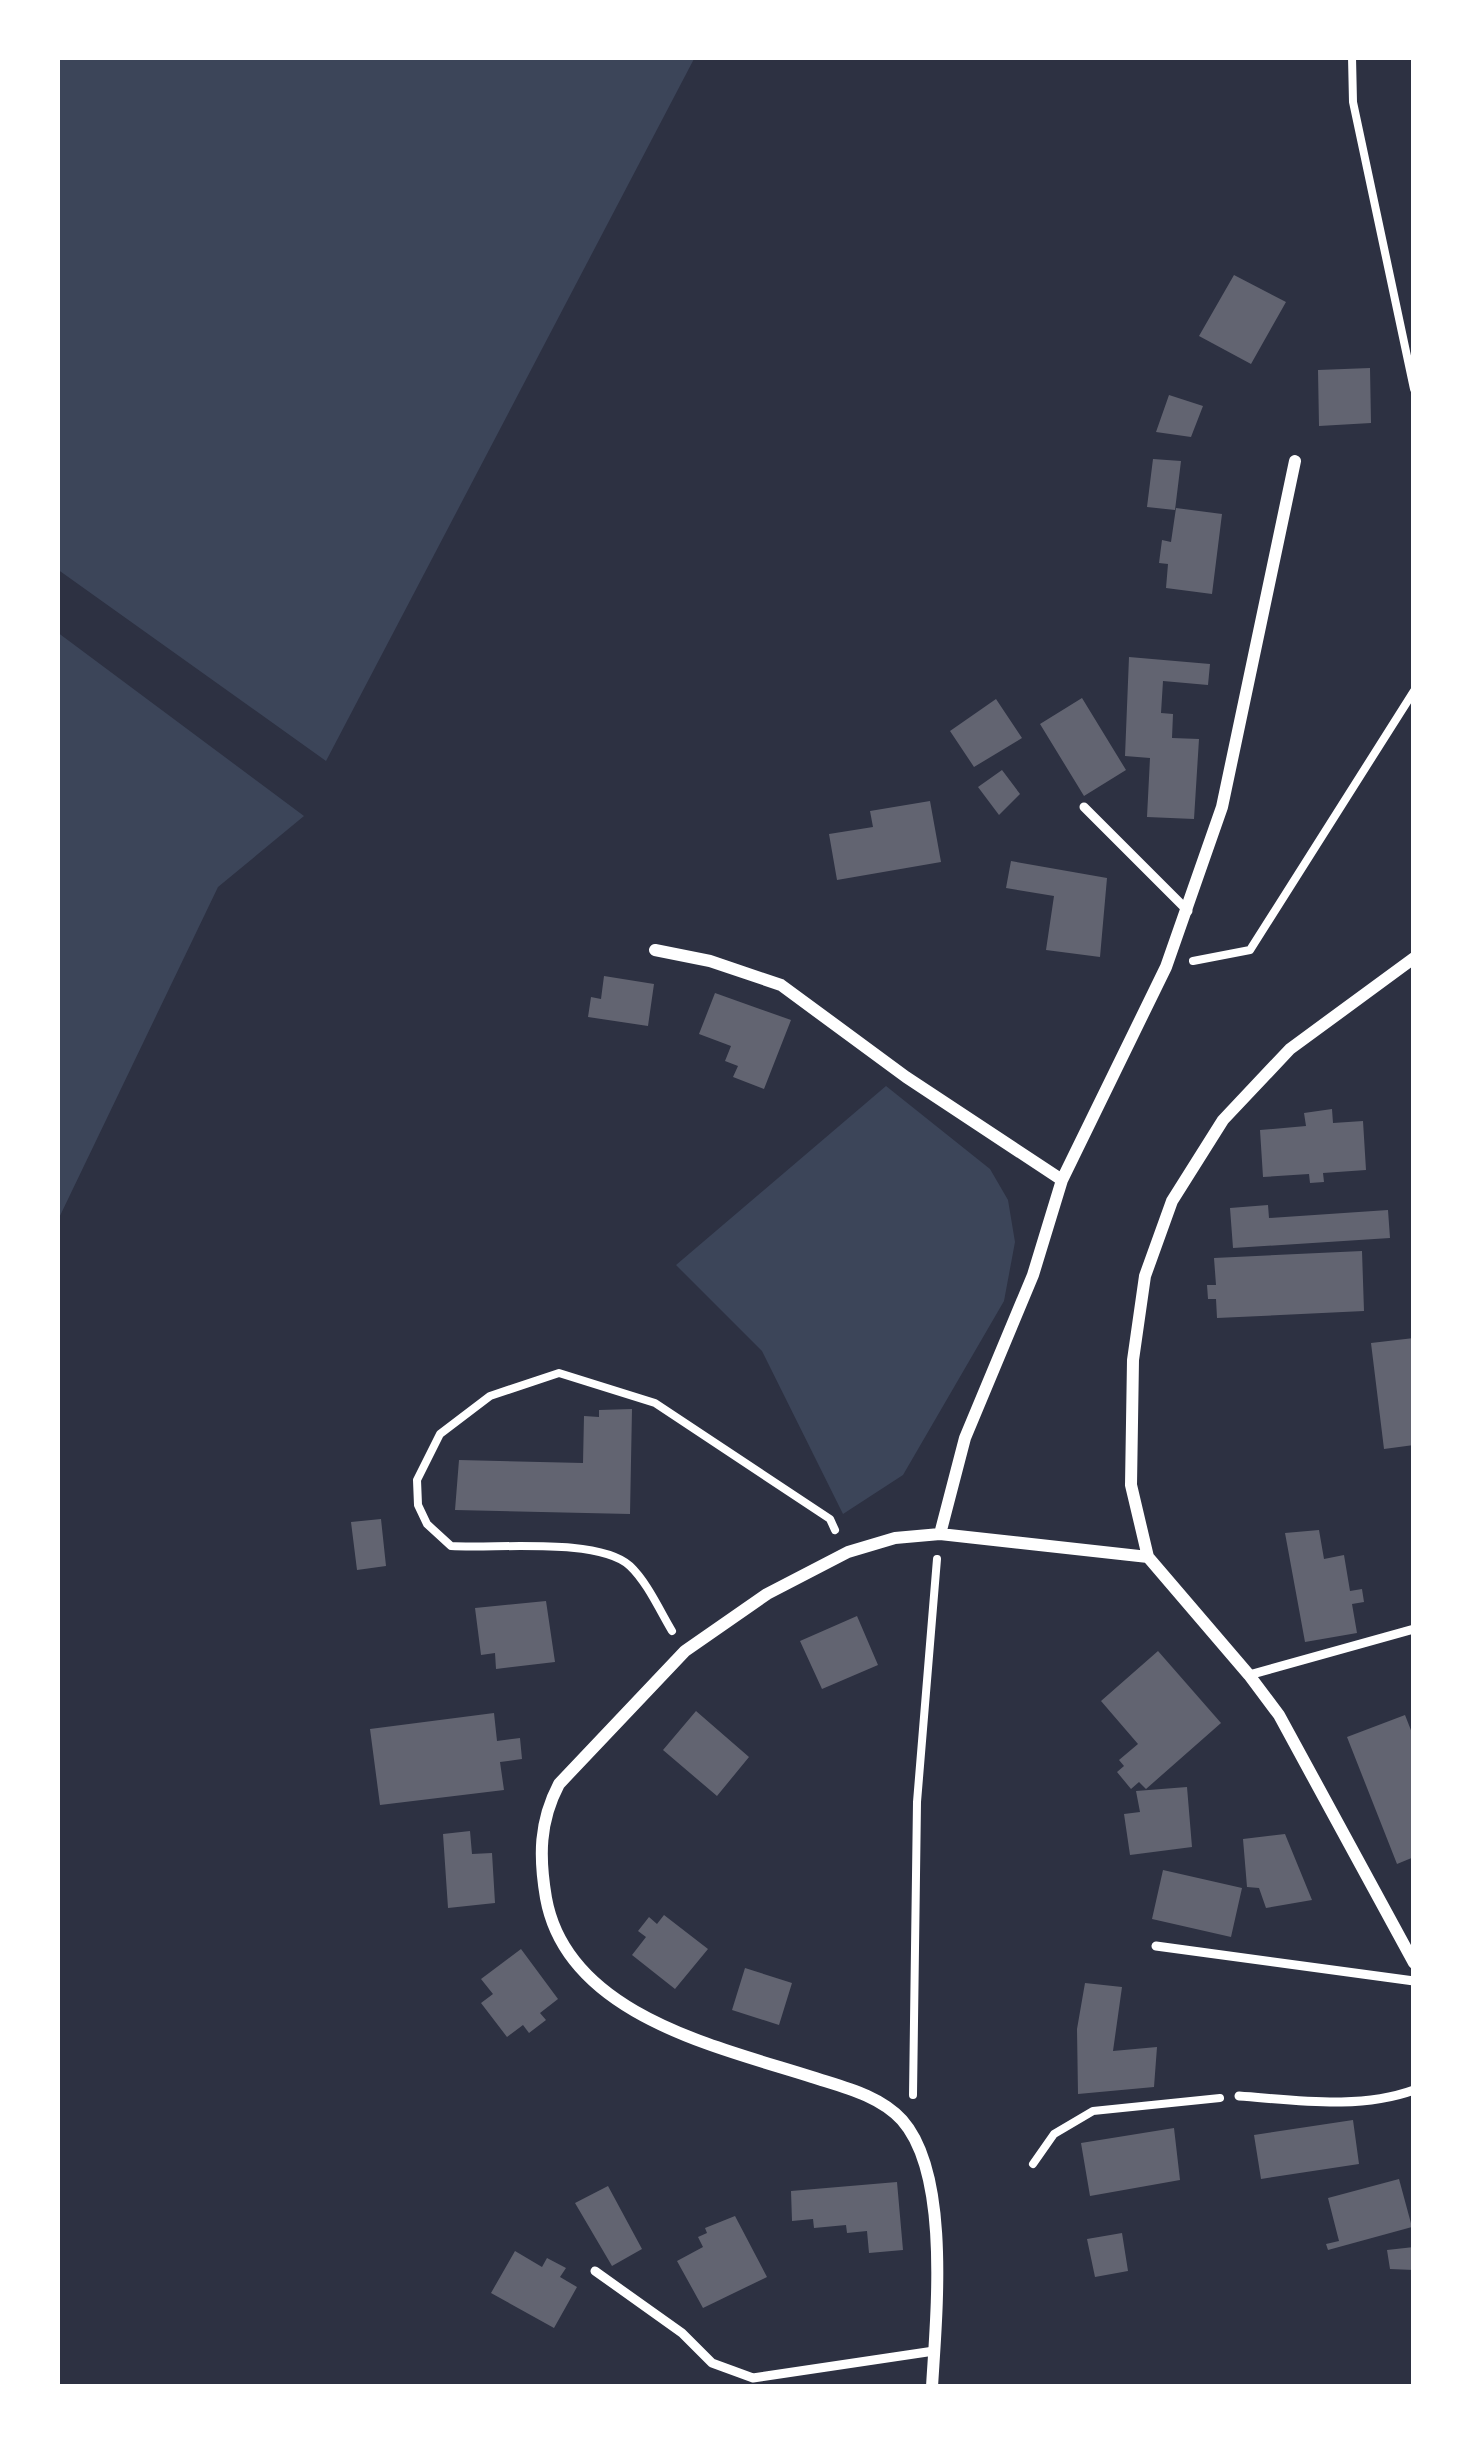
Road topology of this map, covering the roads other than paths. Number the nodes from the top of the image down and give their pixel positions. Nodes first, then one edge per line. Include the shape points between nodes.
1 (1295, 461) dead end
2 (1084, 807) dead end
3 (1188, 911) junction
4 (655, 950) dead end
5 (1414, 958) edge
6 (1062, 1180) junction
7 (940, 1534) junction
8 (1148, 1557) junction
9 (1414, 1629) edge
10 (1250, 1675) junction
11 (1156, 1946) dead end
12 (1412, 1955) edge
13 (1414, 1981) edge
14 (1414, 2090) edge
15 (1239, 2096) road end
16 (596, 2272) dead end
17 (934, 2351) junction
18 (932, 2387) edge

1 - 3 street via 1222,807
2 - 3 lane
3 - 6 street
4 - 6 street via 781,985
5 - 8 street via 1290,1049 1223,1120 1172,1201 1145,1276 1133,1360 1131,1485
6 - 7 street via 1033,1275 965,1438
7 - 8 street
7 - 17 street via 848,1552 767,1594 685,1651 559,1784 546,1809 542,1856 550,1918 602,1989 704,2043 866,2095 900,2117 928,2175
8 - 10 street
9 - 10 lane
10 - 12 street
11 - 13 lane
14 - 15 lane via 1327,2102
16 - 17 lane via 712,2363 753,2378
17 - 18 street

